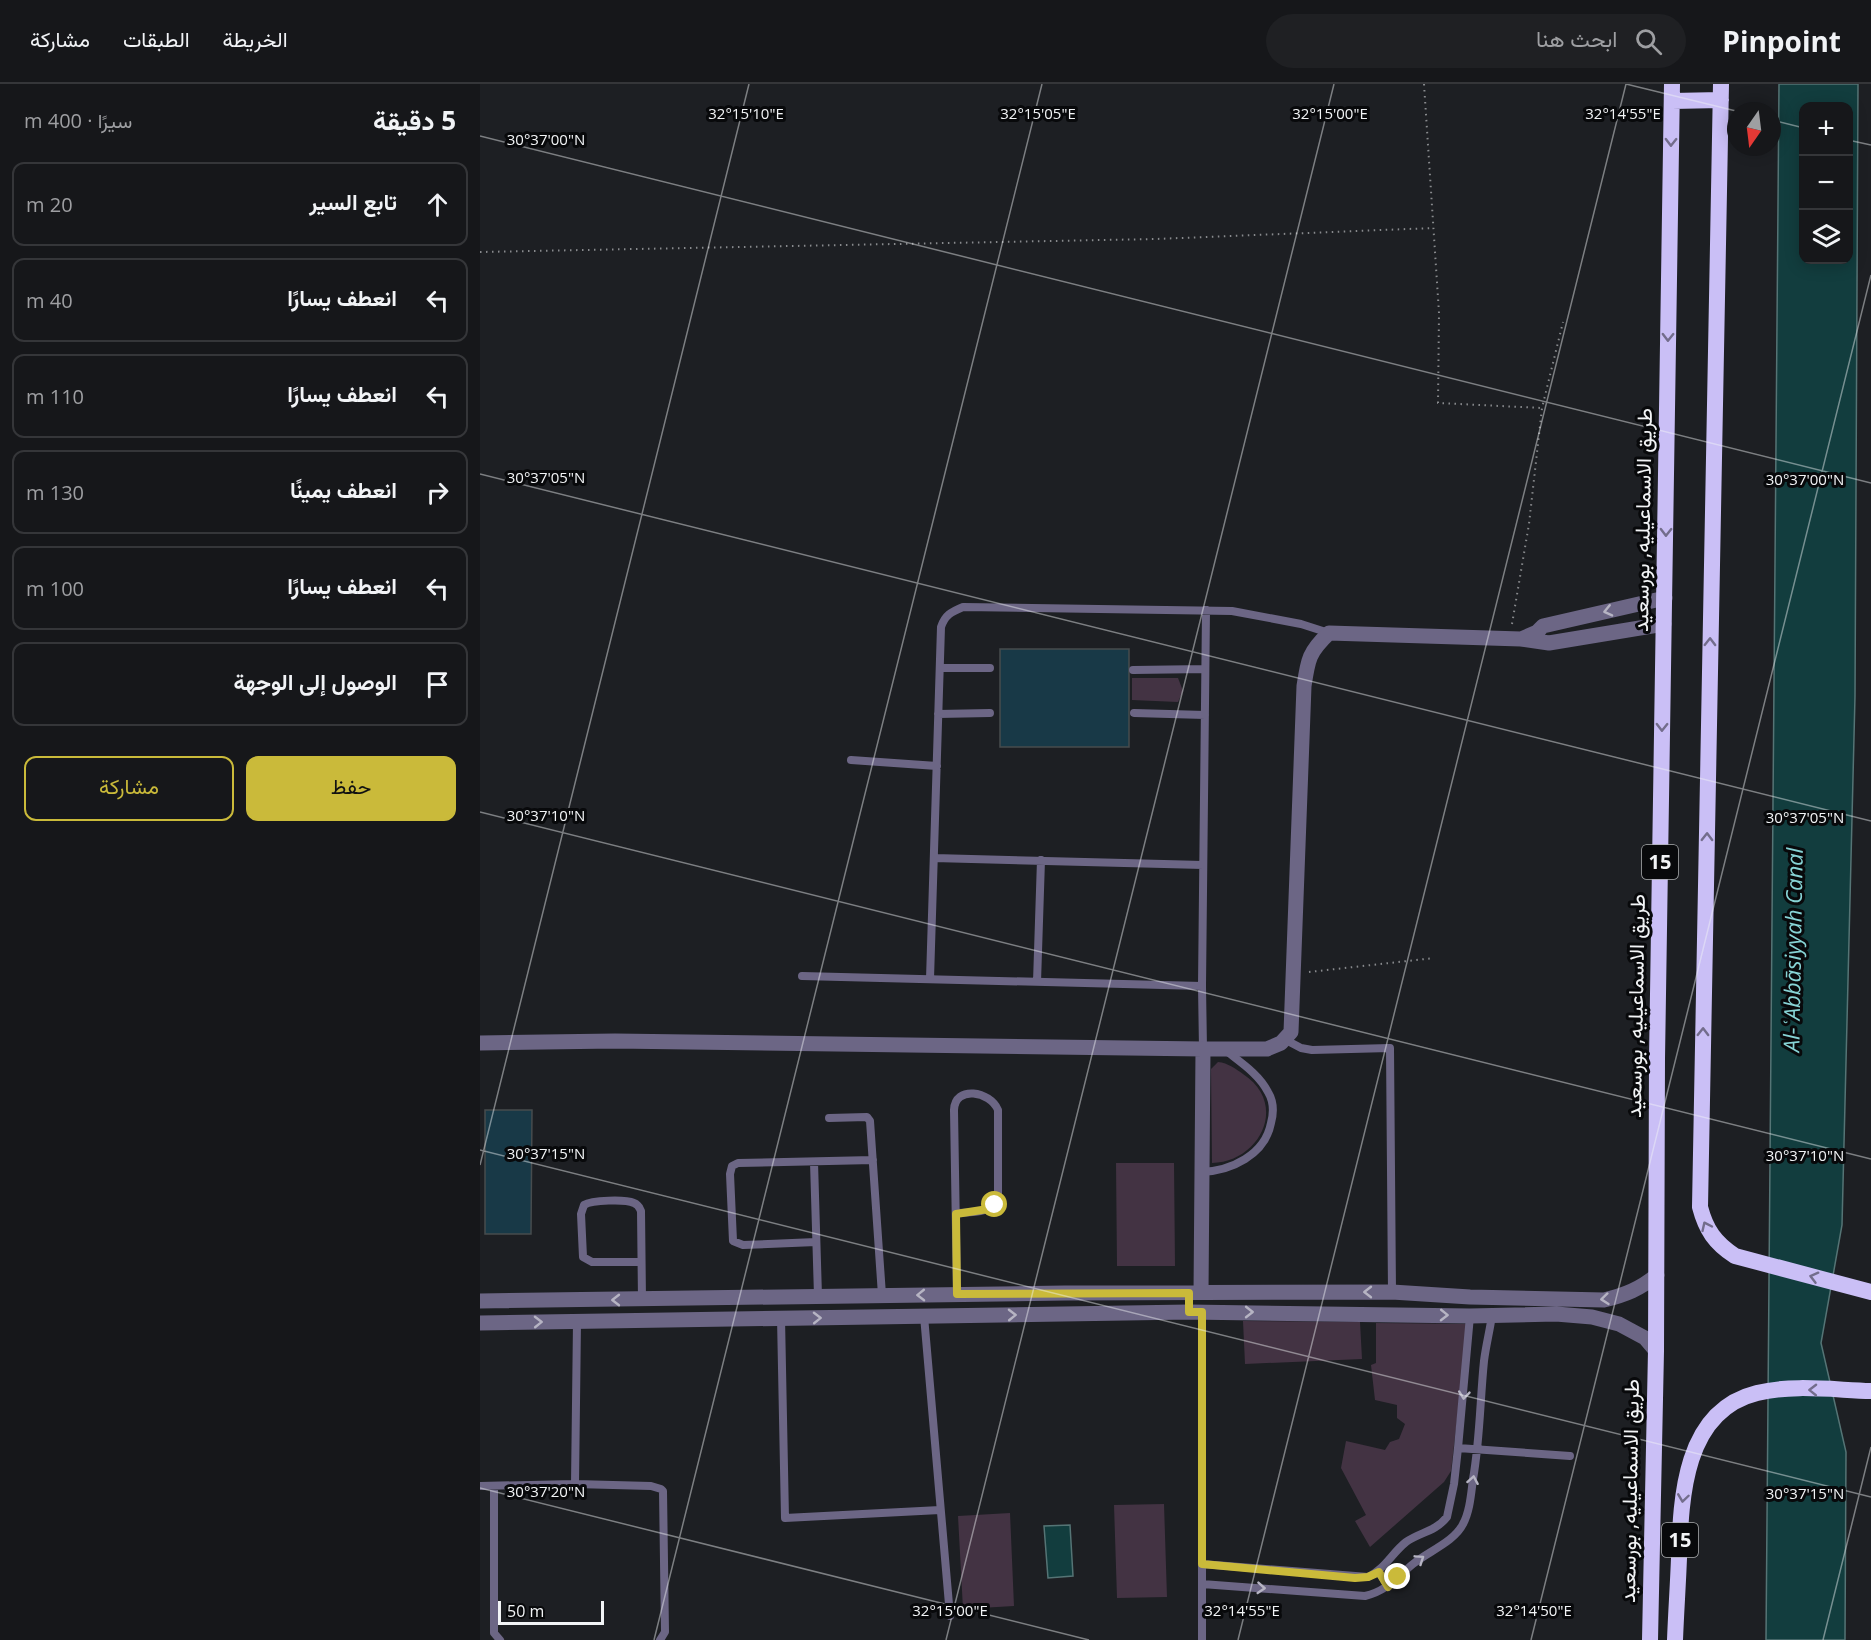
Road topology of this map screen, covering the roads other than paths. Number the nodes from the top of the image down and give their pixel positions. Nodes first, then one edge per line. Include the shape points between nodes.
1 (1672, 92) edge
2 (1721, 92) edge
3 (1665, 598) junction
4 (1206, 610) junction
5 (1664, 624) junction
6 (1329, 633) junction
7 (1521, 639) junction
8 (940, 668) junction
9 (990, 668) dead end
10 (1205, 669) junction
11 (1133, 670) dead end
12 (990, 713) dead end
13 (1134, 713) dead end
14 (938, 714) junction
15 (1204, 715) junction
16 (851, 760) dead end
17 (937, 766) junction
18 (934, 858) junction
19 (1041, 860) junction
20 (1203, 865) junction
21 (802, 976) dead end
22 (930, 979) junction
23 (1037, 982) junction
24 (1202, 986) junction
25 (1284, 1039) junction
26 (480, 1044) edge
27 (1203, 1049) junction
28 (1223, 1049) junction
29 (829, 1118) dead end
30 (873, 1160) junction
31 (814, 1161) junction
32 (1201, 1172) junction
33 (956, 1214) junction
34 (816, 1242) junction
35 (641, 1262) junction
36 (1657, 1275) junction
37 (1392, 1292) junction
38 (1871, 1292) edge
39 (1065, 1293) junction
40 (1202, 1293) junction
41 (957, 1294) junction
42 (882, 1295) junction
43 (818, 1296) junction
44 (1470, 1297) junction
45 (579, 1300) junction
46 (642, 1300) junction
47 (480, 1301) edge
48 (1202, 1312) junction
49 (1066, 1314) junction
50 (1492, 1315) junction
51 (924, 1316) junction
52 (958, 1316) junction
53 (1470, 1316) junction
54 (781, 1318) junction
55 (577, 1322) junction
56 (480, 1323) edge
57 (1656, 1351) junction
58 (1467, 1372) junction
59 (1484, 1372) junction
60 (1871, 1391) edge
61 (1458, 1448) junction
62 (1479, 1450) junction
63 (1570, 1456) dead end
64 (575, 1484) junction
65 (480, 1486) edge
66 (494, 1486) junction
67 (940, 1510) junction
68 (1202, 1564) junction
69 (1379, 1572) junction
70 (1202, 1584) junction
71 (1388, 1587) junction
72 (950, 1616) dead end
73 (500, 1640) edge
74 (660, 1640) edge
75 (1202, 1640) edge
76 (1650, 1640) edge
77 (1675, 1640) edge

1 - 2 highway
1 -> 3 highway, طريق الاسماعيليه, بورسعيد / 15
38 -> 2 highway via 1728,1251 1711,1236 1700,1207
3 - 5 highway, طريق الاسماعيليه, بورسعيد / 15
3 -> 7 street via 1543,626
4 - 6 lane via 1268,616
4 - 8 lane via 963,607 944,618
4 - 10 lane
5 - 7 street via 1549,643
5 -> 36 highway, طريق الاسماعيليه, بورسعيد / 15
6 - 7 street
6 - 25 street via 1307,660 1304,686 1291,1032
8 - 9 lane
8 - 14 lane
10 - 11 lane
10 - 15 lane
12 - 14 lane
13 - 15 lane
14 - 17 lane
15 - 20 lane
16 - 17 lane
17 - 18 lane
18 - 19 lane
18 - 22 lane
19 - 20 lane
19 - 23 lane
20 - 24 lane
21 - 22 lane
22 - 23 lane
23 - 24 lane
24 - 27 lane
25 - 28 street via 1267,1049
25 - 37 lane via 1312,1050 1390,1048
26 - 27 street via 615,1041
27 - 28 street
27 - 32 street
28 - 32 lane via 1263,1083 1272,1101 1272,1118 1267,1136 1252,1155 1217,1172
29 - 30 lane via 869,1118
30 - 31 lane
30 - 42 lane
31 - 34 lane
31 - 34 lane via 738,1163 732,1166 730,1174 733,1241 743,1245
32 - 40 street
33 - 33 lane via 954,1105 961,1096 980,1095 990,1099 998,1110 998,1198 988,1209
33 - 41 lane
34 - 43 lane
35 - 35 lane via 638,1206 629,1202 592,1201 584,1205 583,1257 592,1262
35 - 46 lane
36 -> 44 street via 1640,1289 1604,1300
36 - 57 highway, طريق الاسماعيليه, بورسعيد / 15
37 -> 40 street
37 - 44 street
39 - 40 street
39 - 41 street
39 - 49 street
40 - 48 street
40 - 48 street
41 -> 42 street
41 - 52 street
42 - 43 street
43 - 46 street
44 - 53 street
46 -> 45 street
45 - 47 street
45 - 55 street
48 - 49 street
48 -> 53 street
48 - 68 lane
52 -> 49 street
50 - 53 street
50 - 57 street via 1592,1317 1632,1329
50 - 59 lane
51 - 52 street
54 -> 51 street
51 - 67 lane
53 - 58 lane
54 - 55 street
54 - 67 lane via 785,1518
56 -> 55 street
55 - 64 lane
57 - 76 highway, طريق الاسماعيليه, بورسعيد / 15
58 - 59 lane
58 -> 61 lane
59 - 62 lane
60 -> 77 highway, 15 via 1780,1389 1731,1404 1712,1420 1698,1441 1686,1474
61 - 62 lane
61 - 69 lane via 1447,1517 1430,1532 1407,1542
62 - 63 lane
71 -> 62 lane via 1463,1526
64 - 66 lane
64 - 74 lane via 651,1486 663,1491 665,1632
65 - 66 lane
66 - 73 lane via 494,1634
67 - 72 lane
68 - 69 lane via 1355,1578
68 - 70 lane
69 - 71 lane
70 -> 71 lane via 1365,1596
70 - 75 lane

